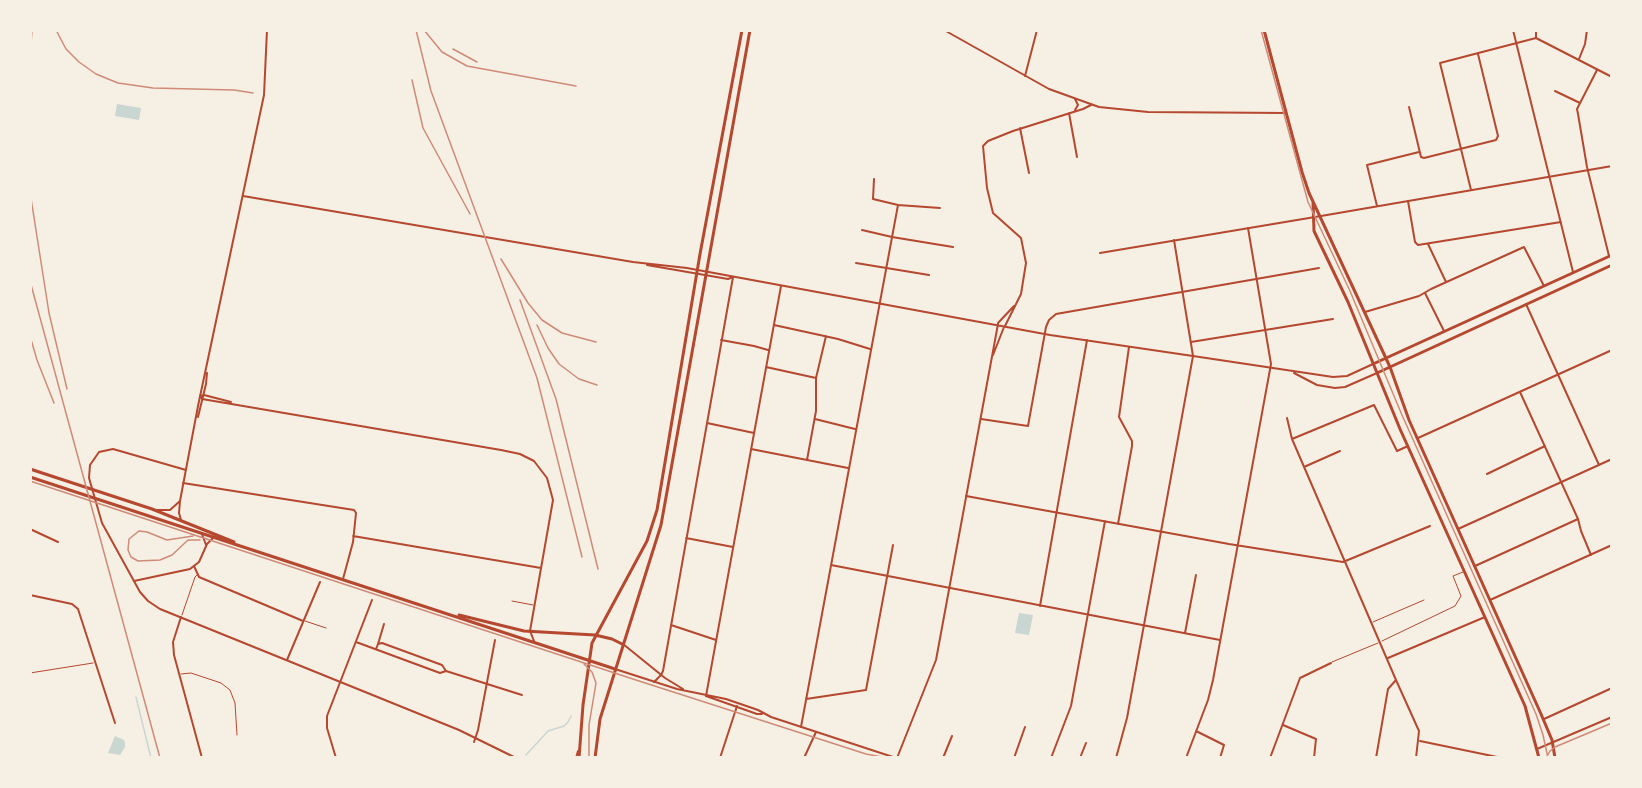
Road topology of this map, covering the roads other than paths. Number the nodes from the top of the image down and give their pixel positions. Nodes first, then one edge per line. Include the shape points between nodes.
1 (267, 30) edge
2 (741, 30) edge
3 (750, 30) edge
4 (944, 30) edge
5 (1037, 30) edge
6 (1264, 30) edge
7 (1514, 30) edge
8 (1536, 30) edge
9 (1587, 30) edge
10 (1536, 38) junction
11 (1517, 44) junction
12 (1478, 54) junction
13 (1578, 60) junction
14 (1597, 69) junction
15 (1025, 76) junction
16 (1612, 77) edge
17 (1555, 91) dead end
18 (1075, 99) junction
19 (1580, 104) junction
20 (1091, 105) junction
21 (1409, 107) dead end
22 (1071, 112) junction
23 (1286, 113) junction
24 (1020, 128) junction
25 (1461, 149) junction
26 (1420, 152) junction
27 (1077, 157) dead end
28 (1612, 166) edge
29 (1588, 170) junction
30 (1029, 173) dead end
31 (1549, 177) junction
32 (874, 179) dead end
33 (1471, 190) junction
34 (243, 196) junction
35 (1312, 200) junction
36 (1408, 201) junction
37 (898, 205) junction
38 (1377, 206) junction
39 (940, 208) dead end
40 (1321, 216) junction
41 (1313, 217) junction
42 (1561, 222) junction
43 (1248, 228) junction
44 (862, 230) dead end
45 (892, 237) junction
46 (1174, 240) junction
47 (1428, 244) junction
48 (952, 247) dead end
49 (1100, 253) dead end
50 (1610, 256) edge
51 (856, 263) dead end
52 (644, 264) junction
53 (1612, 265) edge
54 (887, 268) junction
55 (1319, 268) dead end
56 (698, 270) junction
57 (706, 273) junction
58 (1573, 273) junction
59 (697, 274) junction
60 (929, 275) dead end
61 (733, 277) junction
62 (1257, 279) junction
63 (1446, 282) junction
64 (781, 286) junction
65 (1544, 286) junction
66 (1183, 291) junction
67 (1425, 293) junction
68 (879, 304) junction
69 (1526, 304) junction
70 (1014, 306) junction
71 (1365, 312) junction
72 (1333, 319) dead end
73 (998, 324) junction
74 (774, 325) junction
75 (1005, 326) junction
76 (1266, 330) junction
77 (1444, 332) junction
78 (1045, 334) junction
79 (826, 336) junction
80 (722, 340) junction
81 (1087, 340) junction
82 (1191, 342) junction
83 (1129, 347) junction
84 (870, 349) junction
85 (1612, 350) edge
86 (769, 351) junction
87 (1193, 357) junction
88 (1386, 358) junction
89 (991, 361) junction
90 (1373, 364) junction
91 (766, 367) junction
92 (1390, 367) junction
93 (1270, 368) junction
94 (1289, 371) junction
95 (1377, 373) junction
96 (1557, 375) junction
97 (816, 378) junction
98 (1520, 392) junction
99 (202, 397) junction
100 (981, 418) junction
101 (1287, 418) dead end
102 (814, 419) junction
103 (707, 423) junction
104 (855, 429) junction
105 (754, 433) junction
106 (1418, 438) junction
107 (1292, 439) junction
108 (1408, 446) junction
109 (1545, 446) junction
110 (751, 449) junction
111 (1340, 451) dead end
112 (1612, 459) edge
113 (807, 460) junction
114 (1599, 465) junction
115 (1304, 467) junction
116 (848, 468) junction
117 (30, 469) edge
118 (186, 470) junction
119 (1487, 474) dead end
120 (30, 477) edge
121 (1561, 482) junction
122 (183, 483) junction
123 (966, 496) junction
124 (180, 501) junction
125 (152, 509) junction
126 (1056, 512) junction
127 (1578, 519) junction
128 (181, 520) junction
129 (1105, 521) junction
130 (1118, 524) junction
131 (1430, 526) dead end
132 (30, 529) edge
133 (1458, 529) junction
134 (1161, 531) junction
135 (202, 534) junction
136 (353, 536) junction
137 (215, 538) junction
138 (686, 538) junction
139 (58, 542) dead end
140 (236, 543) junction
141 (893, 545) dead end
142 (1240, 545) junction
143 (206, 546) junction
144 (1612, 546) edge
145 (733, 547) junction
146 (1591, 555) junction
147 (1345, 562) junction
148 (830, 565) junction
149 (194, 566) junction
150 (1475, 566) junction
151 (541, 568) junction
152 (1464, 571) junction
153 (197, 575) junction
154 (1196, 575) dead end
155 (887, 576) junction
156 (343, 579) junction
157 (134, 581) junction
158 (320, 582) dead end
159 (949, 588) junction
160 (30, 595) edge
161 (372, 600) dead end
162 (1424, 600) dead end
163 (1490, 600) junction
164 (512, 601) dead end
165 (535, 605) junction
166 (1040, 606) junction
167 (454, 615) junction
168 (1088, 615) junction
169 (181, 617) junction
170 (1485, 617) junction
171 (303, 621) junction
172 (1371, 623) junction
173 (384, 624) dead end
174 (671, 625) junction
175 (1144, 626) junction
176 (326, 628) dead end
177 (530, 631) junction
178 (1185, 633) junction
179 (595, 635) junction
180 (495, 640) dead end
181 (716, 640) junction
182 (1221, 640) junction
183 (534, 641) junction
184 (356, 642) junction
185 (1379, 642) junction
186 (623, 644) junction
187 (378, 645) junction
188 (376, 649) junction
189 (588, 659) junction
190 (1387, 659) junction
191 (287, 660) junction
192 (96, 663) junction
193 (1331, 663) joint
194 (615, 669) junction
195 (663, 669) junction
196 (446, 671) junction
197 (656, 671) junction
198 (30, 673) edge
199 (179, 674) junction
200 (661, 675) junction
201 (1396, 680) junction
202 (339, 681) junction
203 (654, 682) junction
204 (487, 685) junction
205 (1612, 688) edge
206 (683, 689) junction
207 (522, 695) dead end
208 (706, 696) junction
209 (806, 699) junction
210 (738, 703) junction
211 (736, 708) junction
212 (763, 714) junction
213 (1612, 717) edge
214 (1544, 719) junction
215 (115, 723) dead end
216 (1282, 725) junction
217 (801, 727) junction
218 (1025, 727) dead end
219 (1196, 731) junction
220 (816, 732) junction
221 (237, 735) dead end
222 (952, 736) dead end
223 (476, 738) junction
224 (1420, 741) junction
225 (474, 742) dead end
226 (1086, 743) dead end
227 (1552, 743) junction
228 (1537, 749) junction
229 (202, 758) edge
230 (336, 758) edge
231 (516, 758) edge
232 (577, 758) edge
233 (595, 758) edge
234 (720, 758) edge
235 (804, 758) edge
236 (897, 758) edge
237 (944, 758) edge
238 (1014, 758) edge
239 (1051, 758) edge
240 (1080, 758) edge
241 (1116, 758) edge
242 (1186, 758) edge
243 (1221, 758) edge
244 (1270, 758) edge
245 (1314, 758) edge
246 (1376, 758) edge
247 (1416, 758) edge
248 (1502, 758) edge
249 (1539, 758) edge
250 (1555, 758) edge

1 - 34 street via 265,88
2 - 56 main road
3 - 57 main road
4 - 15 street
5 - 15 street
6 - 23 main road
7 - 11 street
8 - 10 street
9 - 13 street
10 - 11 street
10 - 13 street
11 - 12 street
11 - 31 street
12 - 25 street via 1498,136 1494,141
12 - 25 street via 1440,63
13 - 14 street
14 - 16 street
14 - 19 street
15 - 18 street
17 - 19 street
18 - 20 street
18 - 22 street via 1077,106
19 - 29 street via 1578,114
20 - 22 street
20 - 23 street via 1148,112
21 - 26 street
22 - 24 street
22 - 27 street
23 - 35 main road
24 - 30 street
24 - 70 street via 988,141 983,147 993,213 1022,240 1026,268 1022,292
25 - 26 street via 1424,158
25 - 33 street
26 - 38 street via 1367,165
28 - 29 street
29 - 31 street
29 - 50 street
31 - 33 street
31 - 42 street
32 - 37 street via 873,199
33 - 36 street
34 - 52 street
34 - 99 street
35 - 40 main road
35 - 41 main road
36 - 38 street
36 - 47 street via 1415,242
37 - 39 street
37 - 45 street
38 - 40 street
40 - 41 street
40 - 71 main road
41 - 43 street
41 - 90 main road via 1314,232
42 - 47 street
42 - 58 street
43 - 46 street
43 - 62 street
44 - 45 street
45 - 48 street
45 - 54 street
46 - 49 street
46 - 66 street
47 - 63 street
50 - 58 main road
51 - 54 street
52 - 56 street
52 - 59 street
53 - 69 main road
54 - 60 street
54 - 68 street
55 - 62 street
56 - 57 street
56 - 59 main road
57 - 59 street
57 - 61 street
57 - 186 main road via 661,525
58 - 65 main road
59 - 179 main road via 654,521
61 - 64 street
61 - 80 street
62 - 66 street
62 - 76 street
63 - 65 street via 1524,247
63 - 67 street
64 - 68 street
64 - 74 street
65 - 77 main road
66 - 78 street via 1058,313 1049,320
66 - 82 street
67 - 71 street
67 - 77 street
68 - 73 street
68 - 84 street
69 - 92 main road
69 - 96 street
70 - 73 street
70 - 75 street
71 - 88 main road
72 - 76 street
73 - 75 street
73 - 89 street
74 - 79 street
74 - 86 street
75 - 78 street
75 - 89 street
76 - 82 street
76 - 93 street
77 - 88 main road
78 - 81 street
78 - 100 street via 1027,427
79 - 84 street
79 - 97 street
80 - 86 street
80 - 103 street
81 - 83 street
81 - 126 street
82 - 87 street
83 - 87 street
83 - 130 street via 1119,417 1132,445
84 - 104 street
85 - 96 street
86 - 91 street
87 - 93 street
87 - 134 street
88 - 90 main road
88 - 92 main road
89 - 100 street
90 - 94 street via 1340,377
90 - 95 main road
91 - 97 street
91 - 105 street
92 - 95 main road
92 - 106 main road
93 - 94 street
93 - 142 street
94 - 95 street via 1317,385 1335,388
95 - 108 main road
96 - 98 street
96 - 114 street
97 - 102 street
98 - 106 street
98 - 109 street
99 - 118 street
99 - 151 street via 501,450 530,459 544,472 552,492
100 - 123 street
101 - 107 street
102 - 104 street
102 - 113 street
103 - 105 street
103 - 138 street
104 - 116 street
105 - 110 street
106 - 133 main road
107 - 108 street via 1374,405 1397,451
107 - 115 street
108 - 152 main road
109 - 119 street
109 - 121 street
110 - 113 street
110 - 145 street
111 - 115 street
112 - 114 street
113 - 116 street
114 - 121 street
115 - 147 street
116 - 148 street
117 - 125 main road
118 - 122 street
118 - 157 street via 110,449 99,452 90,464 88,476 103,526
120 - 135 main road
121 - 127 street
121 - 133 street
122 - 124 street
122 - 136 street via 355,511
123 - 126 street
123 - 159 street
124 - 125 street via 170,510
124 - 128 street
125 - 128 main road
126 - 129 street
126 - 166 street
127 - 146 street
127 - 150 street
128 - 140 main road
129 - 130 street
129 - 168 street
130 - 134 street
131 - 147 street
132 - 139 street
133 - 150 main road
134 - 142 street
134 - 175 street
135 - 137 main road
135 - 143 street
136 - 151 street
136 - 156 street
137 - 140 main road
137 - 143 street
138 - 145 street
138 - 174 street
140 - 156 main road
141 - 155 street
142 - 147 street
142 - 182 street
143 - 149 street
144 - 146 street
145 - 181 street
146 - 163 street
147 - 172 street
148 - 155 street
148 - 209 street
149 - 153 street
149 - 157 street
150 - 163 main road
151 - 165 street
152 - 170 main road
152 - 185 lane via 1453,576 1460,592 1460,601 1455,606
153 - 169 lane
153 - 171 street
154 - 178 street
155 - 159 street
155 - 209 street via 865,691
156 - 167 main road
157 - 169 street via 152,604
158 - 171 street
159 - 166 street
159 - 236 street via 934,667
160 - 192 street via 76,607
161 - 184 street
162 - 172 lane
163 - 214 main road
164 - 165 lane
165 - 177 street
166 - 168 street
167 - 177 main road
167 - 183 main road
168 - 175 street
168 - 239 street via 1071,706
169 - 191 street
169 - 199 street via 173,642
170 - 190 street
170 - 228 main road via 1525,706
171 - 176 lane
171 - 191 street
172 - 185 street
173 - 187 street
174 - 181 street
174 - 195 street
175 - 178 street
175 - 241 street
177 - 179 main road
177 - 183 street
178 - 182 street
179 - 186 main road
179 - 189 main road
180 - 204 street
181 - 208 street
182 - 219 street via 1210,693
183 - 189 main road
184 - 188 street
184 - 202 street
185 - 190 street
185 - 193 lane
186 - 194 main road
186 - 197 street
187 - 188 street
187 - 196 street via 382,643 444,666
188 - 196 street via 440,673
189 - 194 main road
189 - 232 main road
190 - 201 street
191 - 202 street
192 - 198 lane
192 - 215 street
193 - 216 street via 1300,678
194 - 203 street
194 - 233 main road via 598,726
195 - 197 street
195 - 200 street
196 - 204 street
197 - 200 street
199 - 221 lane via 191,673 230,690 236,705
199 - 229 street
200 - 203 street
200 - 206 street
201 - 224 street
201 - 246 street via 1388,689
202 - 223 street
202 - 230 street via 326,722
203 - 206 street
204 - 207 street
204 - 223 street
205 - 214 street
206 - 208 street
208 - 210 street
208 - 211 street
209 - 217 street
210 - 211 street
210 - 212 street
211 - 212 street
211 - 234 street
212 - 217 street
213 - 227 street
214 - 227 main road
216 - 244 street
216 - 245 street via 1316,739
217 - 220 street
218 - 238 street
219 - 242 street
219 - 243 street via 1222,743
220 - 235 street
220 - 236 street
222 - 237 street
223 - 225 street
223 - 231 street
224 - 247 street
224 - 248 street
226 - 240 street
227 - 228 street
227 - 250 main road
228 - 249 main road

